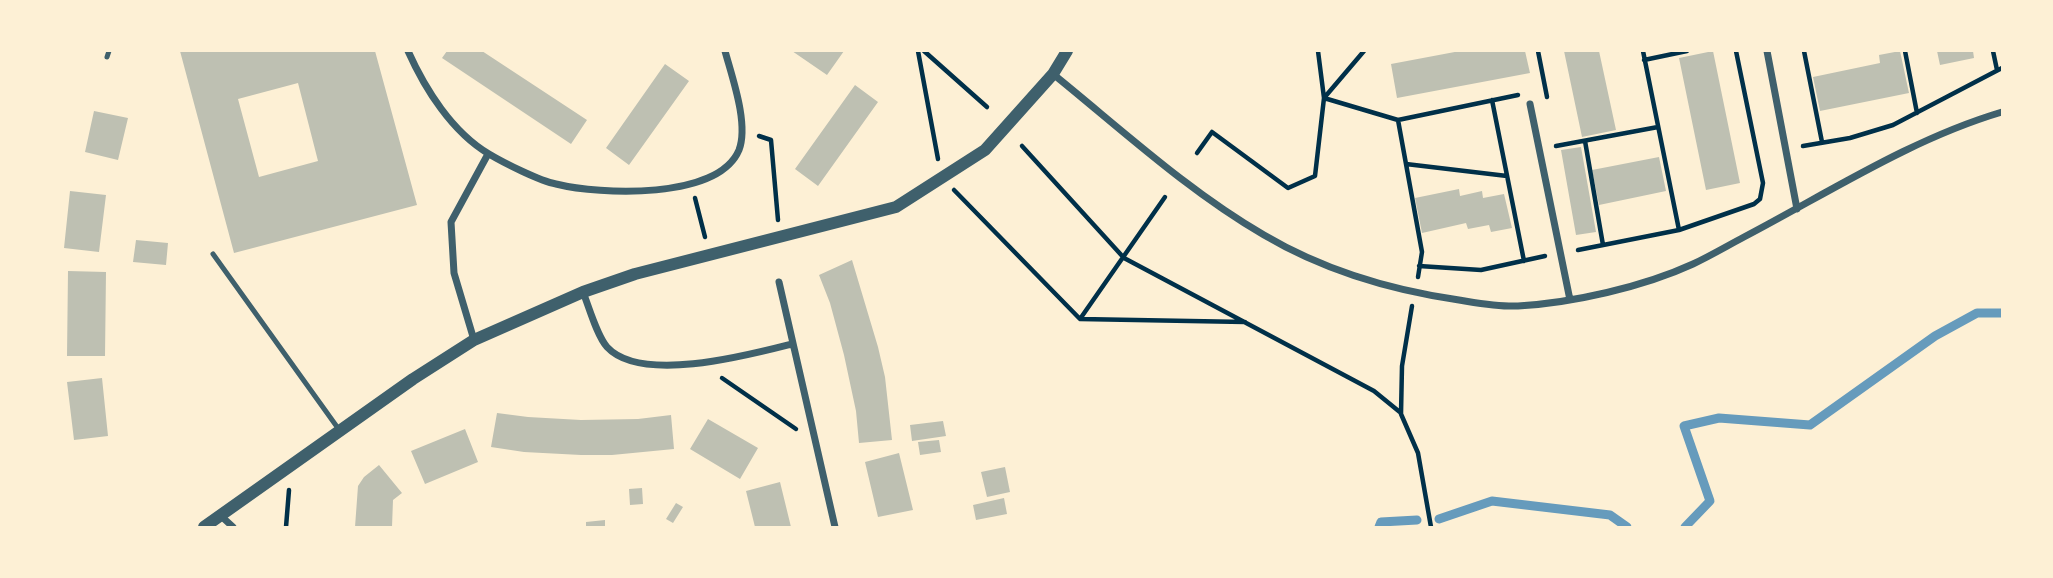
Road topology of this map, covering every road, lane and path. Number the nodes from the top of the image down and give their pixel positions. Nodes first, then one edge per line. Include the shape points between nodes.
1 (408, 51) edge
2 (726, 51) edge
3 (918, 51) edge
4 (924, 51) edge
5 (1067, 51) edge
6 (1318, 51) edge
7 (1364, 51) edge
8 (1643, 51) edge
9 (1687, 51) edge
10 (1736, 51) edge
11 (1767, 51) edge
12 (1804, 51) edge
13 (1905, 51) edge
14 (1993, 51) edge
15 (1644, 60) junction
16 (2000, 69) edge
17 (1053, 74) junction
18 (1546, 89) dead end
19 (1537, 91) dead end
20 (1528, 93) dead end
21 (1324, 98) junction
22 (1492, 100) junction
23 (1530, 104) dead end
24 (987, 107) dead end
25 (2002, 112) edge
26 (1917, 113) junction
27 (1398, 120) junction
28 (1658, 127) junction
29 (741, 130) junction
30 (1585, 141) junction
31 (1822, 142) junction
32 (1022, 146) dead end
33 (1539, 149) junction
34 (1786, 150) junction
35 (1197, 153) dead end
36 (488, 154) junction
37 (1406, 164) junction
38 (1507, 176) junction
39 (942, 178) junction
40 (691, 184) junction
41 (1164, 197) dead end
42 (1797, 209) junction
43 (1678, 230) junction
44 (779, 238) junction
45 (1603, 245) junction
46 (1560, 253) junction
47 (213, 254) dead end
48 (709, 254) junction
49 (1124, 258) junction
50 (1524, 261) junction
51 (1419, 266) junction
52 (779, 282) dead end
53 (583, 292) junction
54 (1414, 293) junction
55 (1570, 300) junction
56 (1080, 319) junction
57 (1245, 322) junction
58 (474, 340) junction
59 (792, 344) junction
60 (698, 362) junction
61 (1401, 414) junction
62 (341, 432) junction
63 (815, 442) junction
64 (291, 465) junction
65 (222, 516) junction
66 (204, 527) edge
67 (233, 527) edge
68 (286, 527) edge
69 (835, 527) edge
70 (1431, 527) edge

1 - 36 street via 434,100 461,132
2 - 29 street
3 - 39 path
4 - 24 path
5 - 17 street
6 - 21 path
7 - 21 path
8 - 15 path
9 - 15 path
10 - 43 path via 1763,192 1754,204
11 - 34 street
12 - 31 path
13 - 26 path
14 - 16 path
15 - 28 path
16 - 26 path
17 - 39 street via 985,150
17 - 54 street via 1187,182 1262,234 1342,273
18 - 19 path
20 - 22 path
21 - 27 path
21 - 35 path via 1315,176 1288,188 1212,132
22 - 27 path
22 - 38 path
23 - 33 street
25 - 42 street via 1918,145
26 - 31 path via 1893,125
27 - 37 path
28 - 30 path
28 - 43 path
29 - 40 street via 739,149 728,165
29 - 44 path via 771,140
30 - 33 path
30 - 45 path
31 - 34 path
32 - 49 path
33 - 46 street
34 - 42 street
36 - 40 street via 555,184 614,192
36 - 58 street via 451,222 454,273
37 - 38 path
37 - 51 path via 1422,252
38 - 50 path
39 - 44 street via 896,206
39 - 56 path
40 - 48 path
41 - 49 path
42 - 55 street via 1692,265 1618,290
43 - 45 path
44 - 48 street
45 - 46 path
46 - 50 path
46 - 55 street
47 - 62 lane
48 - 53 street
49 - 56 path
49 - 57 path
50 - 51 path via 1481,270
51 - 54 path
52 - 59 street
53 - 58 street
53 - 60 street via 607,348 630,360 660,367
54 - 55 street via 1515,306
54 - 61 path via 1402,366
56 - 57 path
57 - 61 path via 1374,391
58 - 62 street
59 - 60 street
59 - 63 street
60 - 63 path
61 - 70 path via 1418,453
62 - 64 street
63 - 69 street
64 - 65 street
64 - 68 path
65 - 66 street
65 - 67 street

